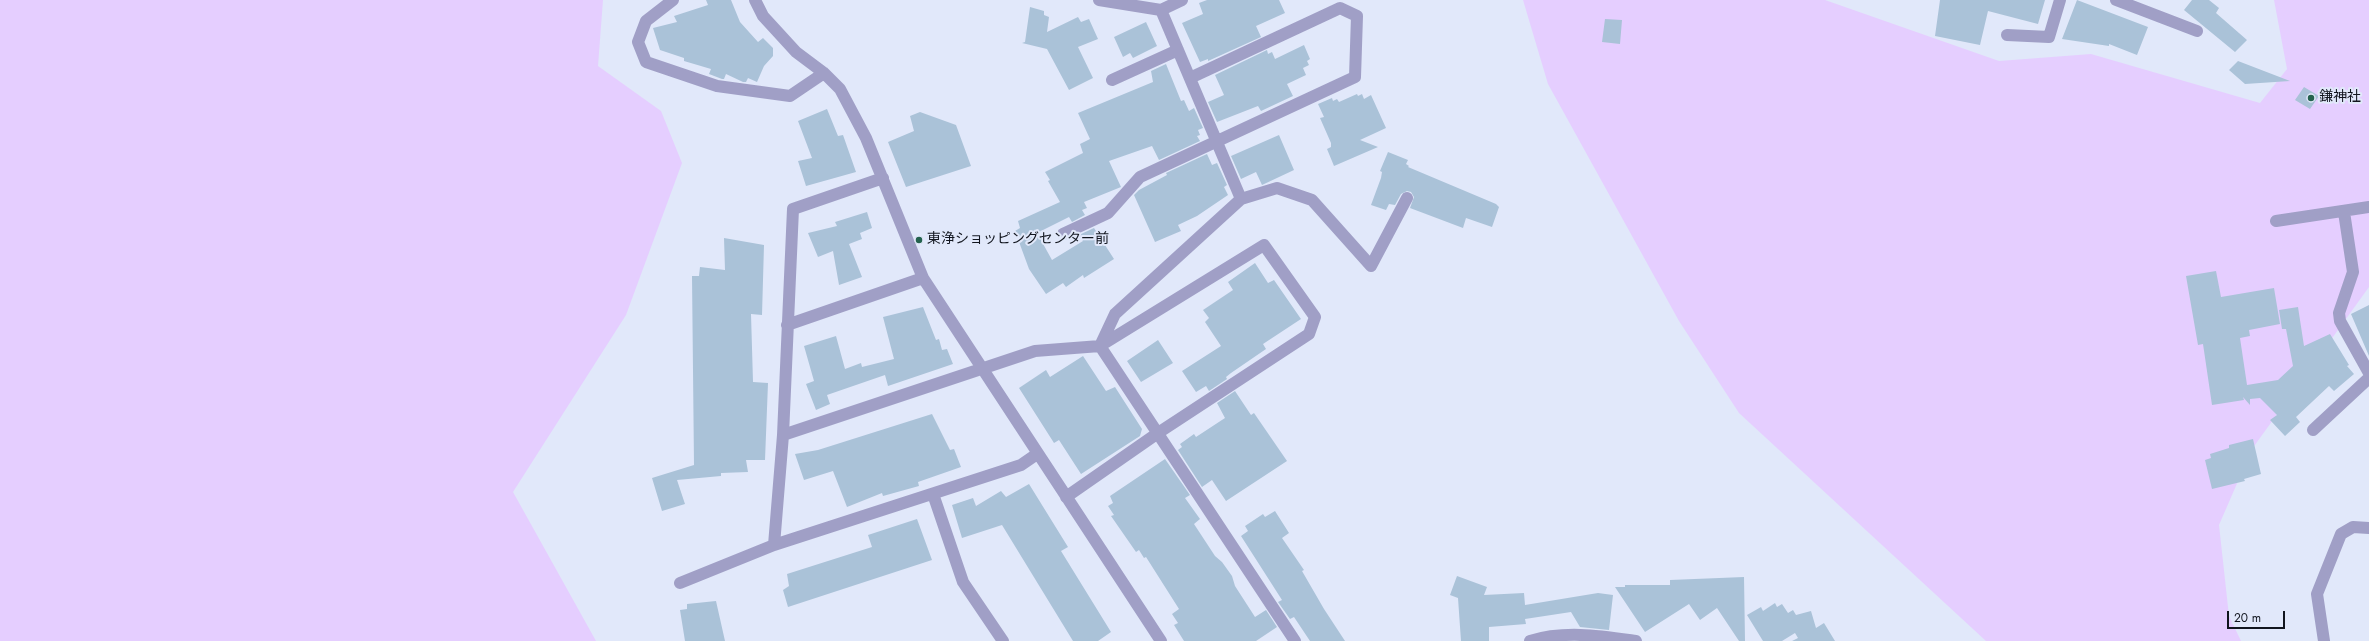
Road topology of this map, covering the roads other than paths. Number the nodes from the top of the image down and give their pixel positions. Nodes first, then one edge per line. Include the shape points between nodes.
1 (671, 0) edge
2 (756, 0) edge
3 (1098, 0) edge
4 (1182, 0) edge
5 (2060, 0) edge
6 (2116, 0) edge
7 (1161, 10) junction
8 (2197, 31) dead end
9 (2007, 35) dead end
10 (1178, 50) junction
11 (824, 73) junction
12 (1190, 78) junction
13 (1112, 80) dead end
14 (1217, 141) junction
15 (883, 178) junction
16 (1407, 198) dead end
17 (1241, 199) junction
18 (2369, 207) edge
19 (2344, 212) junction
20 (2276, 221) dead end
21 (1063, 234) dead end
22 (923, 278) junction
23 (787, 325) junction
24 (1100, 346) junction
25 (982, 368) junction
26 (2369, 373) edge
27 (2369, 378) edge
28 (2313, 430) dead end
29 (1158, 433) junction
30 (783, 435) junction
31 (1037, 454) junction
32 (933, 494) junction
33 (1066, 497) junction
34 (2369, 528) edge
35 (774, 545) junction
36 (680, 583) dead end
37 (1538, 640) edge
38 (1003, 641) edge
39 (1161, 641) edge
40 (1295, 641) edge
41 (1636, 641) edge
42 (2324, 641) edge

1 - 11 street via 646,21 643,28 638,42 646,62 717,86 790,96
2 - 11 street via 763,16 796,52
3 - 7 street
4 - 7 street
5 - 9 street via 2049,37
6 - 8 street
7 - 10 street
10 - 12 street
10 - 13 street
11 - 15 street via 840,89 866,138
12 - 14 street
12 - 14 street via 1340,8 1357,16 1355,77
14 - 17 street
14 - 21 street via 1140,177 1108,213
15 - 22 street
15 - 23 street via 793,209
16 - 17 street via 1371,266 1312,200 1277,188
17 - 24 street via 1115,314
18 - 19 street
19 - 20 street
19 - 26 street via 2353,272 2340,313 2340,321
22 - 23 street
22 - 25 street
23 - 30 street
24 - 25 street via 1035,351
24 - 29 street
24 - 29 street via 1264,245 1315,317 1309,334
25 - 30 street
25 - 31 street
27 - 28 street
29 - 33 street
29 - 40 street
30 - 35 street
31 - 32 street via 1021,465
31 - 33 street
32 - 35 street
32 - 38 street via 963,582
33 - 39 street
34 - 42 street via 2353,527 2340,534 2317,594
35 - 36 street
37 - 41 street via 1590,634

